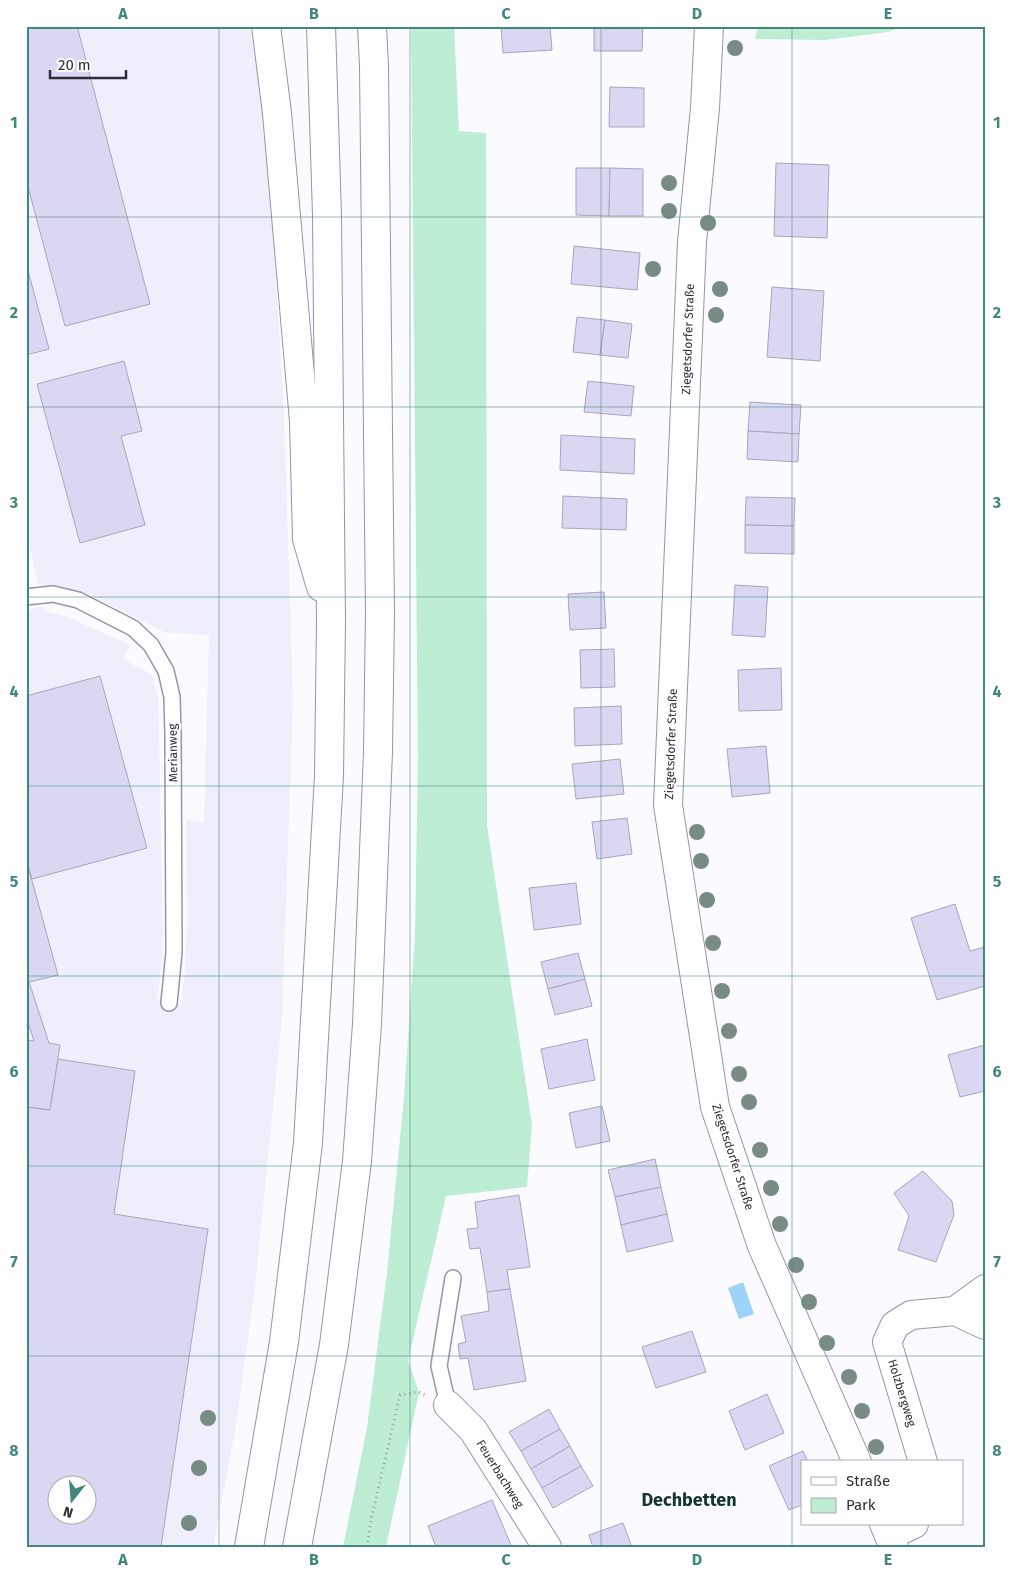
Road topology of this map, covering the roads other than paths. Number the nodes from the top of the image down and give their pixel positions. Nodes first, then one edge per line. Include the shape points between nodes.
1 (266, 26) edge
2 (321, 26) edge
3 (372, 26) edge
4 (385, 26) edge
5 (709, 26) edge
6 (374, 66) junction
7 (26, 597) edge
8 (331, 620) junction
9 (169, 1003) dead end
10 (453, 1278) dead end
11 (985, 1289) edge
12 (955, 1311) junction
13 (985, 1324) edge
14 (448, 1405) joint
15 (856, 1460) edge
16 (922, 1460) edge
17 (910, 1526) edge
18 (889, 1536) edge
19 (249, 1547) edge
20 (297, 1547) edge
21 (546, 1547) edge

1 - 8 main road via 277,113 304,421 307,539
2 - 8 main road via 327,215
3 - 6 main road
4 - 6 main road
5 - 15 main road, Ziegetsdorfer Straße via 692,242 668,805 715,1107 762,1246
6 - 20 main road via 380,613 378,752 366,1024 357,1161 334,1345
7 - 9 lane, Merianweg via 54,594 78,600 133,628 151,645 166,671 172,697 173,734 174,952
8 - 19 main road via 329,776 308,1143 284,1342
10 - 14 lane via 439,1366
11 - 12 main road
12 - 13 main road
12 - 16 main road, Holzbergweg via 910,1315 895,1325 887,1342
14 - 21 main road, Feuerbachweg via 473,1430
17 - 18 main road

